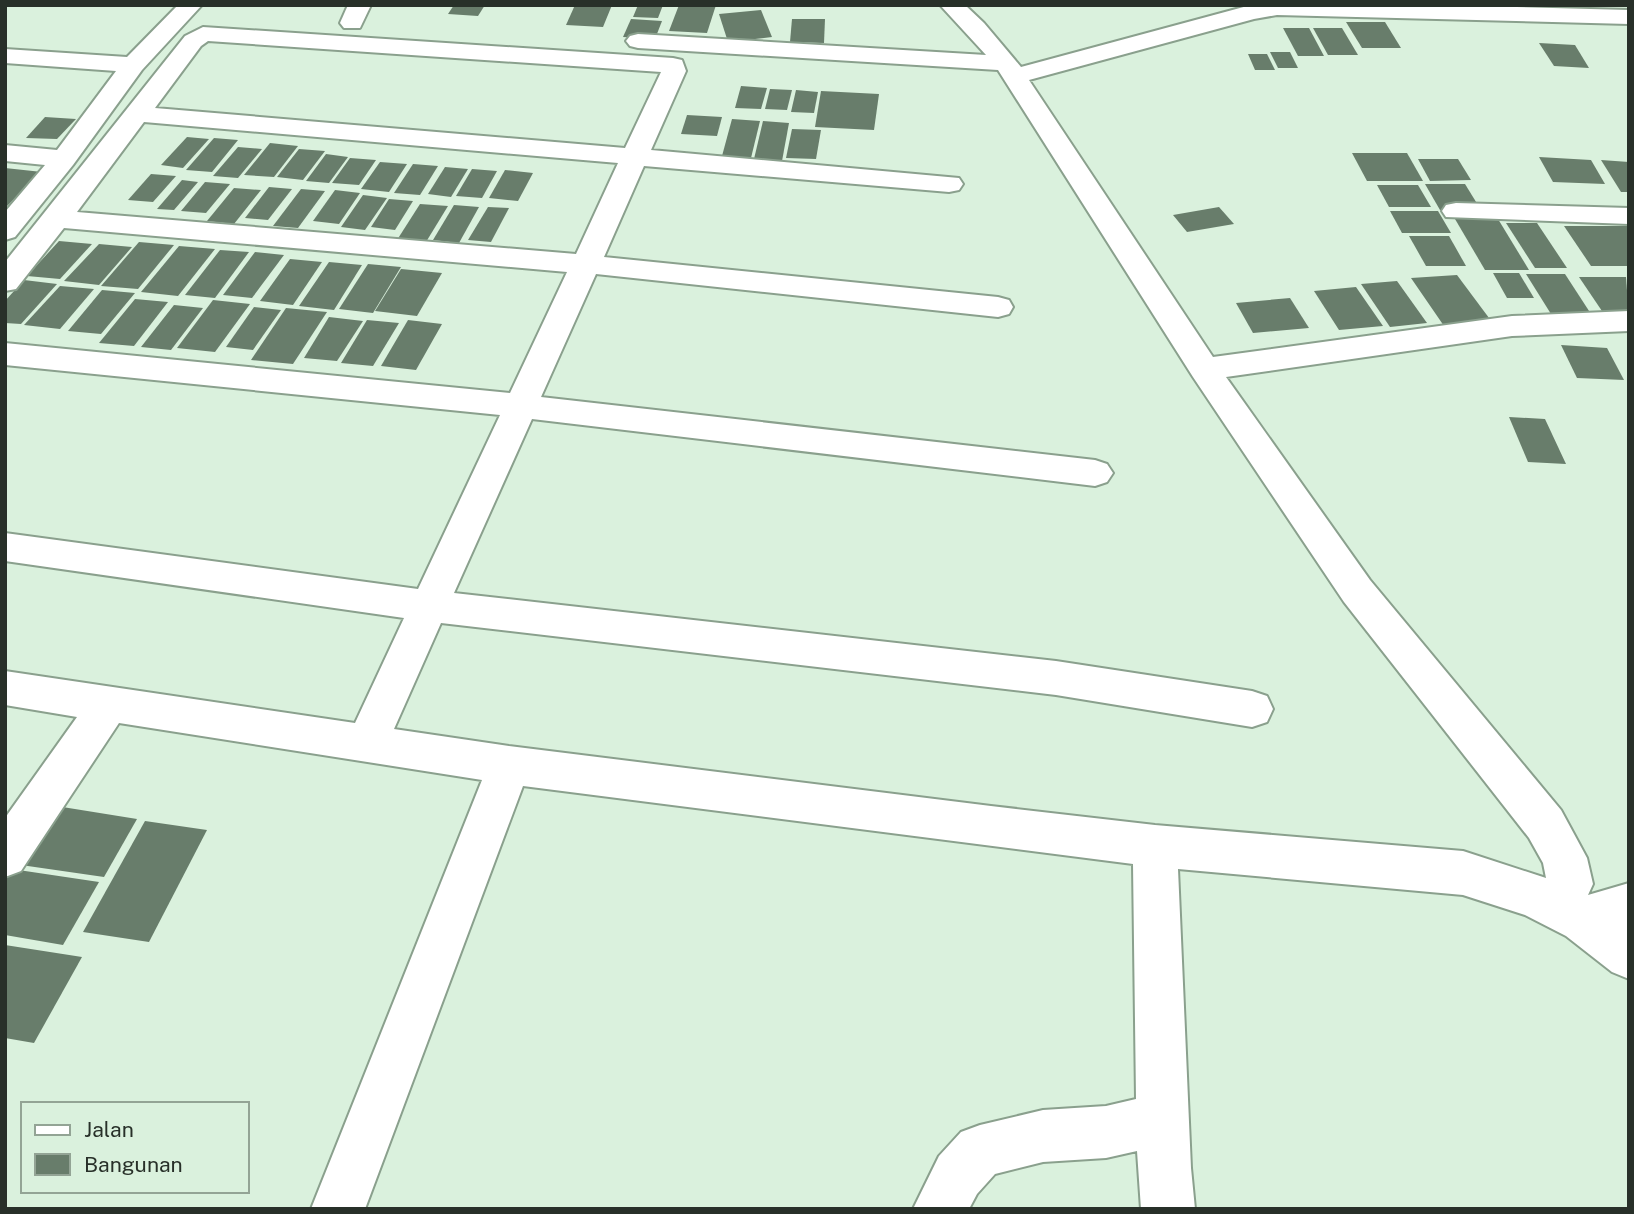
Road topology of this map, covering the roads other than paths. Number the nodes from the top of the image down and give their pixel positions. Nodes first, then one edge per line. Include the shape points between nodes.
1 (951, 5) edge
2 (188, 9) edge
3 (356, 14) edge
4 (1629, 17) edge
5 (5, 56) edge
6 (133, 65) junction
7 (1011, 69) junction
8 (137, 114) junction
9 (5, 153) edge
10 (636, 155) junction
11 (64, 159) junction
12 (949, 184) dead end
13 (1456, 211) dead end
14 (1629, 216) edge
15 (57, 219) junction
16 (5, 231) edge
17 (586, 264) junction
18 (5, 282) edge
19 (998, 307) dead end
20 (1629, 321) edge
21 (5, 354) edge
22 (1204, 369) junction
23 (521, 406) junction
24 (1095, 472) dead end
25 (5, 547) edge
26 (429, 606) junction
27 (5, 688) edge
28 (110, 703) junction
29 (1252, 709) dead end
30 (366, 744) junction
31 (509, 765) junction
32 (1155, 846) junction
33 (5, 856) edge
34 (1629, 905) edge
35 (1570, 915) junction
36 (1629, 955) edge
37 (1163, 1119) junction
38 (338, 1209) edge
39 (940, 1209) edge
40 (1168, 1209) edge

1 - 7 street
2 - 3 street
2 - 6 street
3 - 7 street
4 - 7 street via 1277,8
5 - 6 street
6 - 11 street
7 - 22 street
8 - 10 street
8 - 10 street via 203,34 673,65
8 - 15 street
9 - 11 street
10 - 12 street
10 - 17 street
11 - 16 street
13 - 14 street
15 - 17 street
15 - 18 street
17 - 19 street
17 - 23 street
20 - 22 street via 1512,326
21 - 23 street
22 - 35 street via 1357,592 1545,824 1564,858
23 - 24 street
23 - 26 street
25 - 26 street
26 - 29 street via 1056,678
26 - 30 street
27 - 28 street
28 - 30 street
28 - 33 street
30 - 31 street
31 - 32 street
31 - 38 street
32 - 35 street via 1463,873 1538,897
32 - 37 street
34 - 35 street
35 - 36 street
37 - 39 street via 1106,1132 1043,1136 980,1151 958,1175
37 - 40 street

